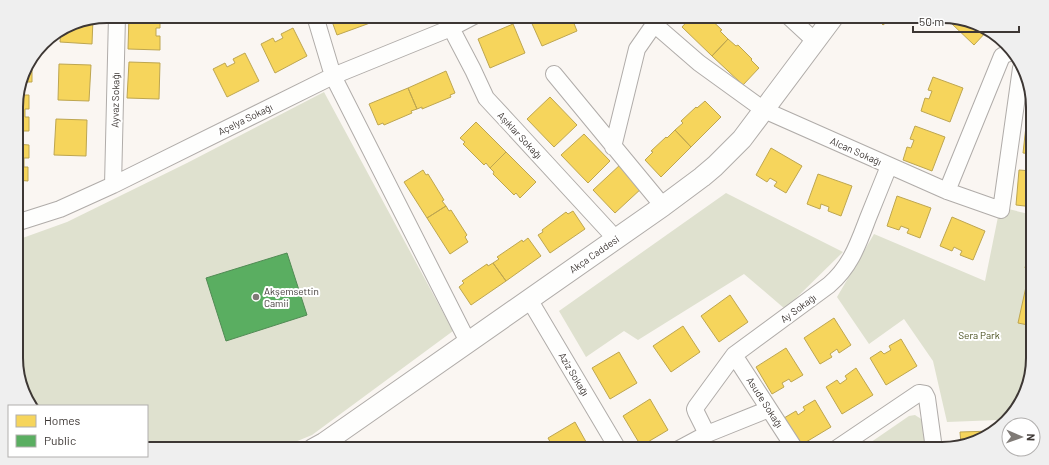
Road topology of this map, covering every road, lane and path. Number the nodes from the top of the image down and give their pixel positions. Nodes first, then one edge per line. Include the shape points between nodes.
1 (117, 23) edge
2 (317, 23) edge
3 (446, 23) edge
4 (449, 23) edge
5 (655, 23) edge
6 (660, 23) edge
7 (796, 23) edge
8 (829, 23) edge
9 (815, 41) junction
10 (1007, 54) edge
11 (554, 74) dead end
12 (1020, 75) edge
13 (333, 76) junction
14 (764, 110) junction
15 (613, 147) junction
16 (889, 166) junction
17 (113, 185) junction
18 (947, 191) junction
19 (663, 206) junction
20 (23, 221) edge
21 (616, 239) junction
22 (529, 299) junction
23 (468, 342) junction
24 (734, 356) junction
25 (769, 409) junction
26 (707, 434) junction
27 (324, 442) edge
28 (614, 442) edge
29 (692, 442) edge
30 (790, 442) edge
31 (846, 442) edge
32 (933, 442) edge

1 - 17 street, Ayvaz Sokağı
2 - 13 street
3 - 13 street, Açelya Sokağı
4 - 21 street, Aşıklar Sokağı via 486,98
5 - 15 street via 637,49
6 - 14 street, Alcan Sokağı via 699,63
7 - 9 street
8 - 9 main road, Akça Caddesi
9 - 14 main road, Akça Caddesi
10 - 18 street via 1002,56
11 - 15 street
12 - 18 street, Alcan Sokağı via 1001,210
13 - 17 street, Açelya Sokağı
13 - 23 street
14 - 16 street, Alcan Sokağı
14 - 19 main road, Akça Caddesi via 742,139 715,166
15 - 19 street
16 - 18 street, Alcan Sokağı
16 - 24 street, Ay Sokağı via 850,262 838,278
17 - 20 street, Açelya Sokağı via 60,209
19 - 21 main road, Akça Caddesi
21 - 22 main road, Akça Caddesi
22 - 23 main road, Akça Caddesi
22 - 28 street, Aziz Sokağı
23 - 27 main road, Akça Caddesi
24 - 25 street, Asude Sokağı
24 - 26 street, Ay Sokağı via 695,409
25 - 26 street
25 - 30 street, Asude Sokağı
26 - 29 street
31 - 32 street via 917,393 925,394 927,398

